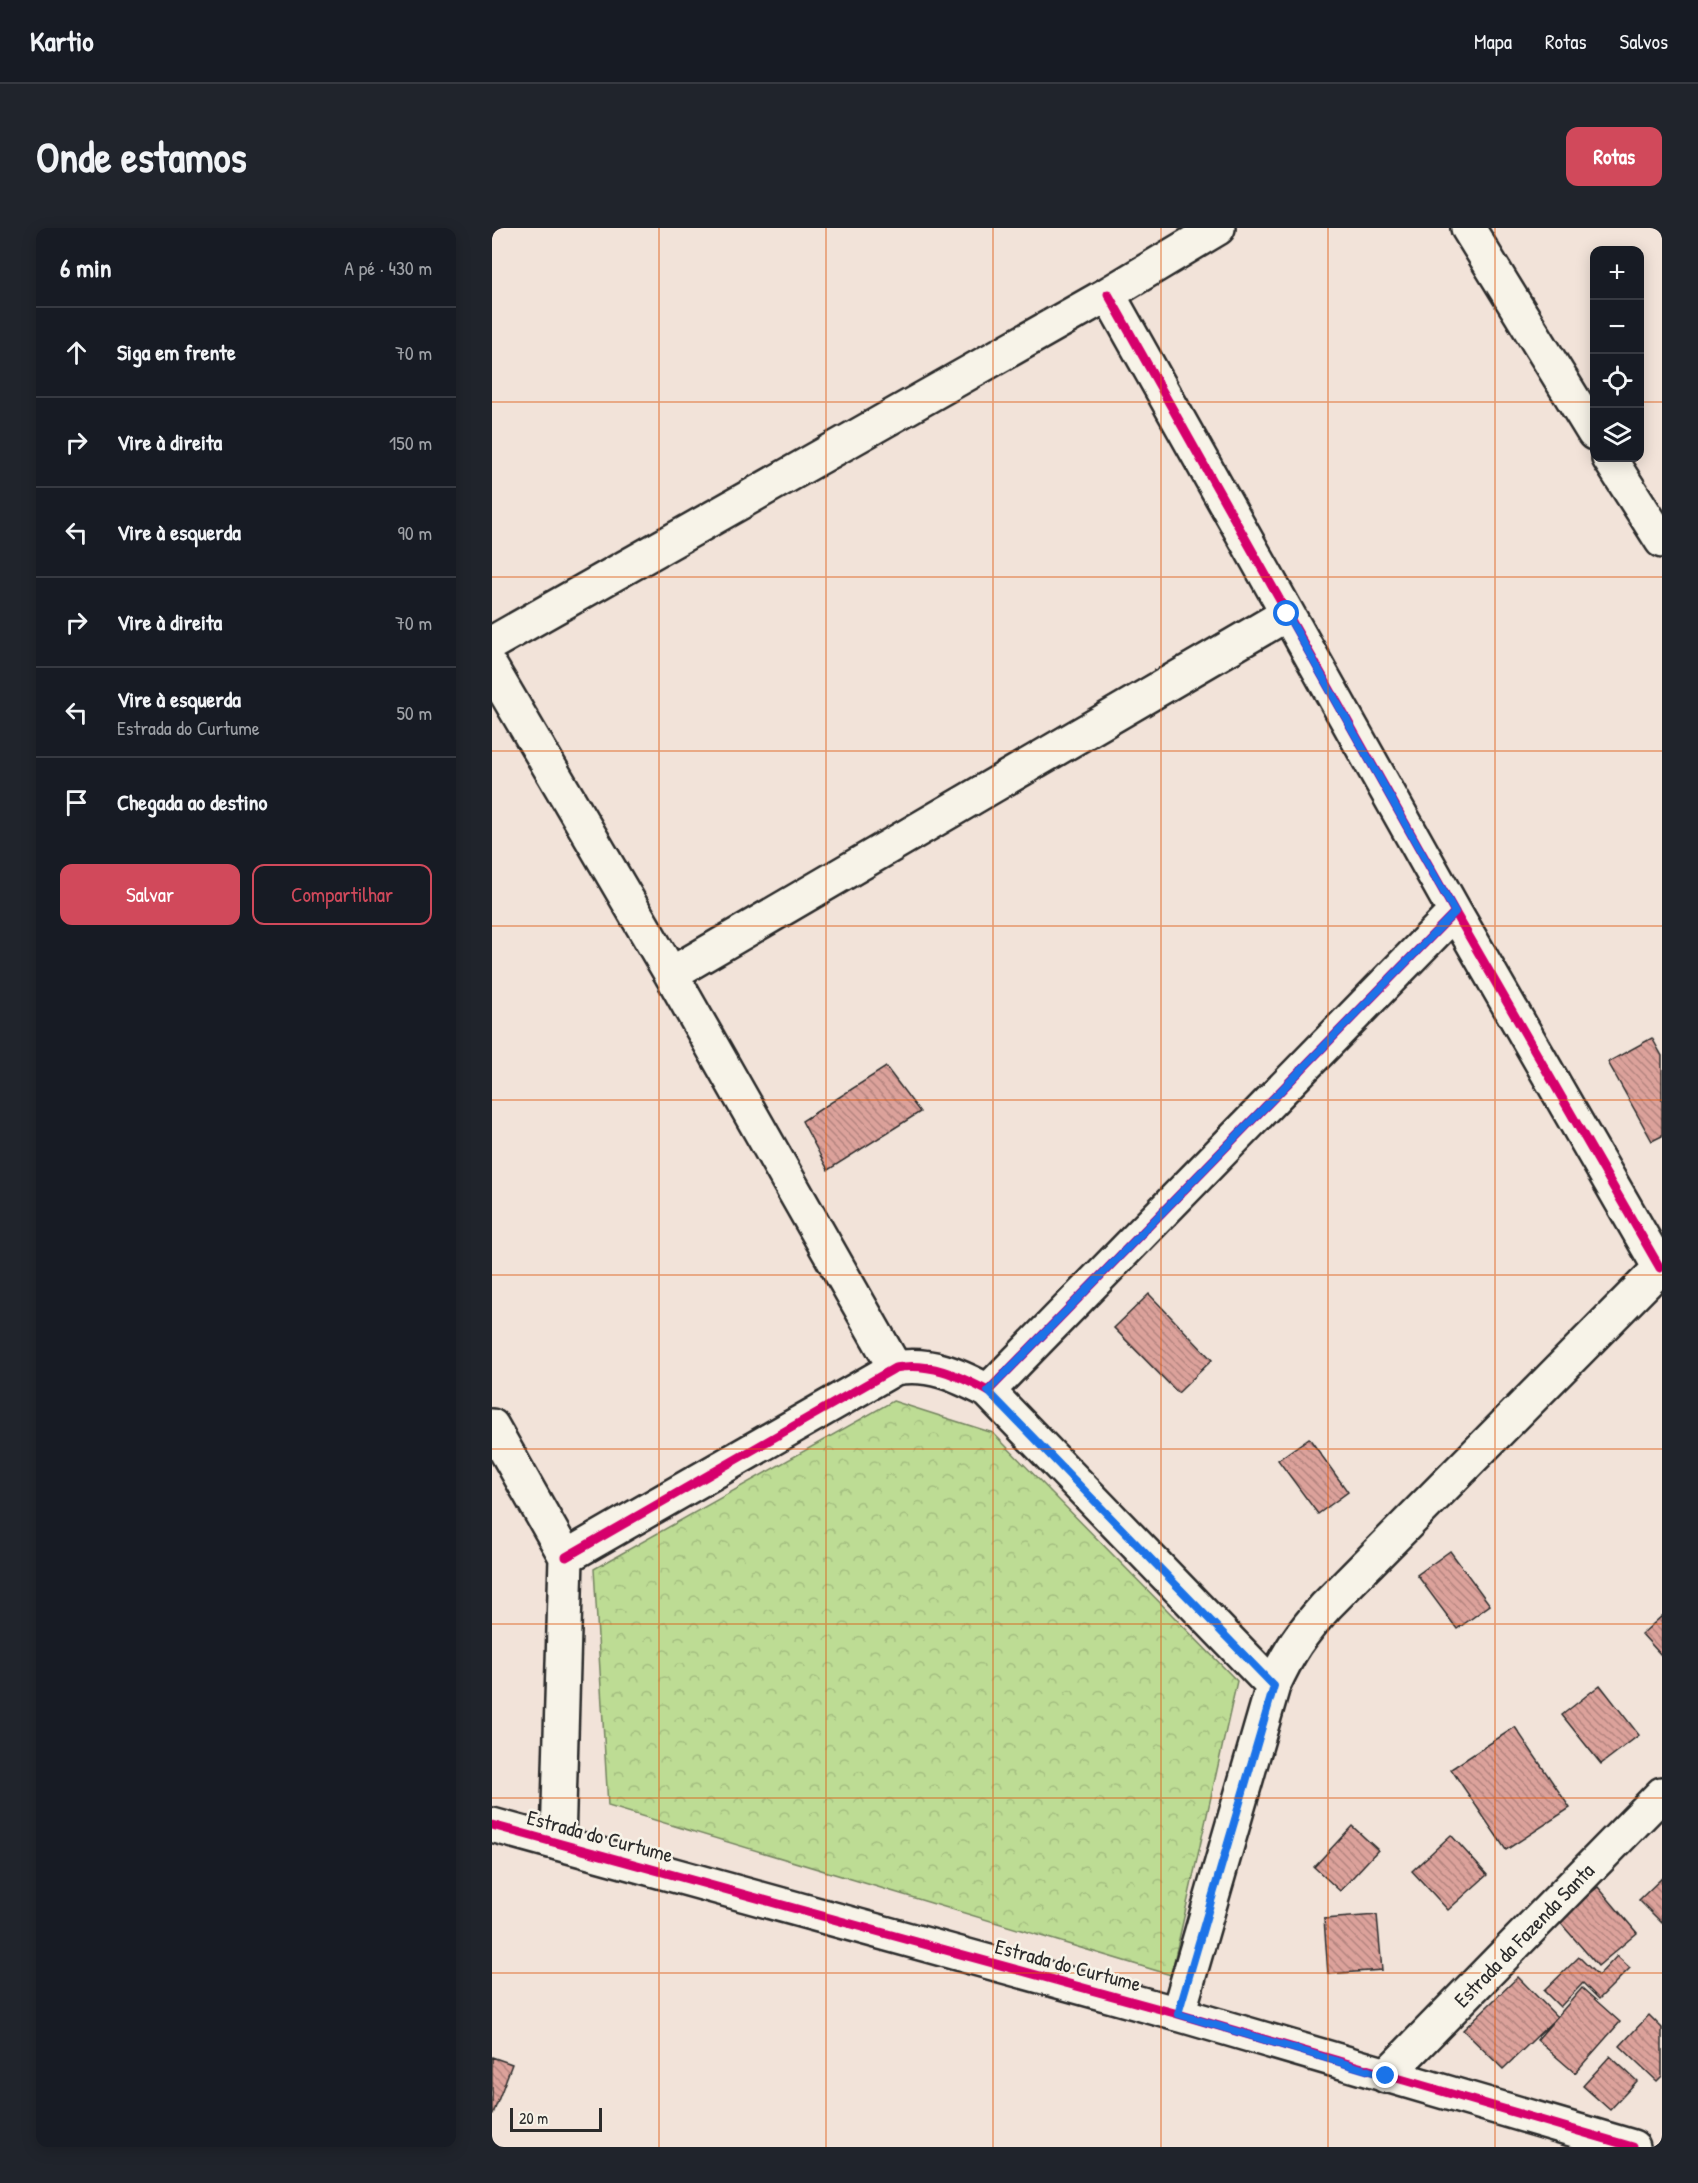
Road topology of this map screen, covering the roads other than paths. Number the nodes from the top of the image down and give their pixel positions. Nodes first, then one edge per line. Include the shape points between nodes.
1 (1218, 228) edge
2 (1479, 232) edge
3 (1108, 294) junction
4 (1590, 426) edge
5 (1612, 462) edge
6 (1662, 541) edge
7 (1287, 614) junction
8 (492, 643) edge
9 (492, 669) edge
10 (1455, 912) junction
11 (671, 974) junction
12 (1661, 1267) edge
13 (895, 1368) junction
14 (988, 1391) junction
15 (492, 1426) edge
16 (566, 1557) junction
17 (1274, 1686) junction
18 (1662, 1794) edge
19 (492, 1825) edge
20 (558, 1843) junction
21 (1178, 2014) junction
22 (1386, 2076) junction
23 (1632, 2147) edge

1 - 3 street
2 - 4 street
3 - 7 street
3 - 8 street
5 - 6 street
7 - 10 street
7 - 11 street
9 - 11 street
10 - 12 street
10 - 14 street
11 - 13 street
12 - 17 street via 1326,1606 1301,1634
13 - 14 street via 913,1365 942,1370
13 - 16 street
14 - 17 street
15 - 16 street
16 - 20 street
17 - 21 street
18 - 22 street, Estrada da Fazenda Santa
19 - 20 street, Estrada do Curtume
20 - 21 street, Estrada do Curtume
21 - 22 street, Estrada do Curtume
22 - 23 street, Estrada do Curtume

